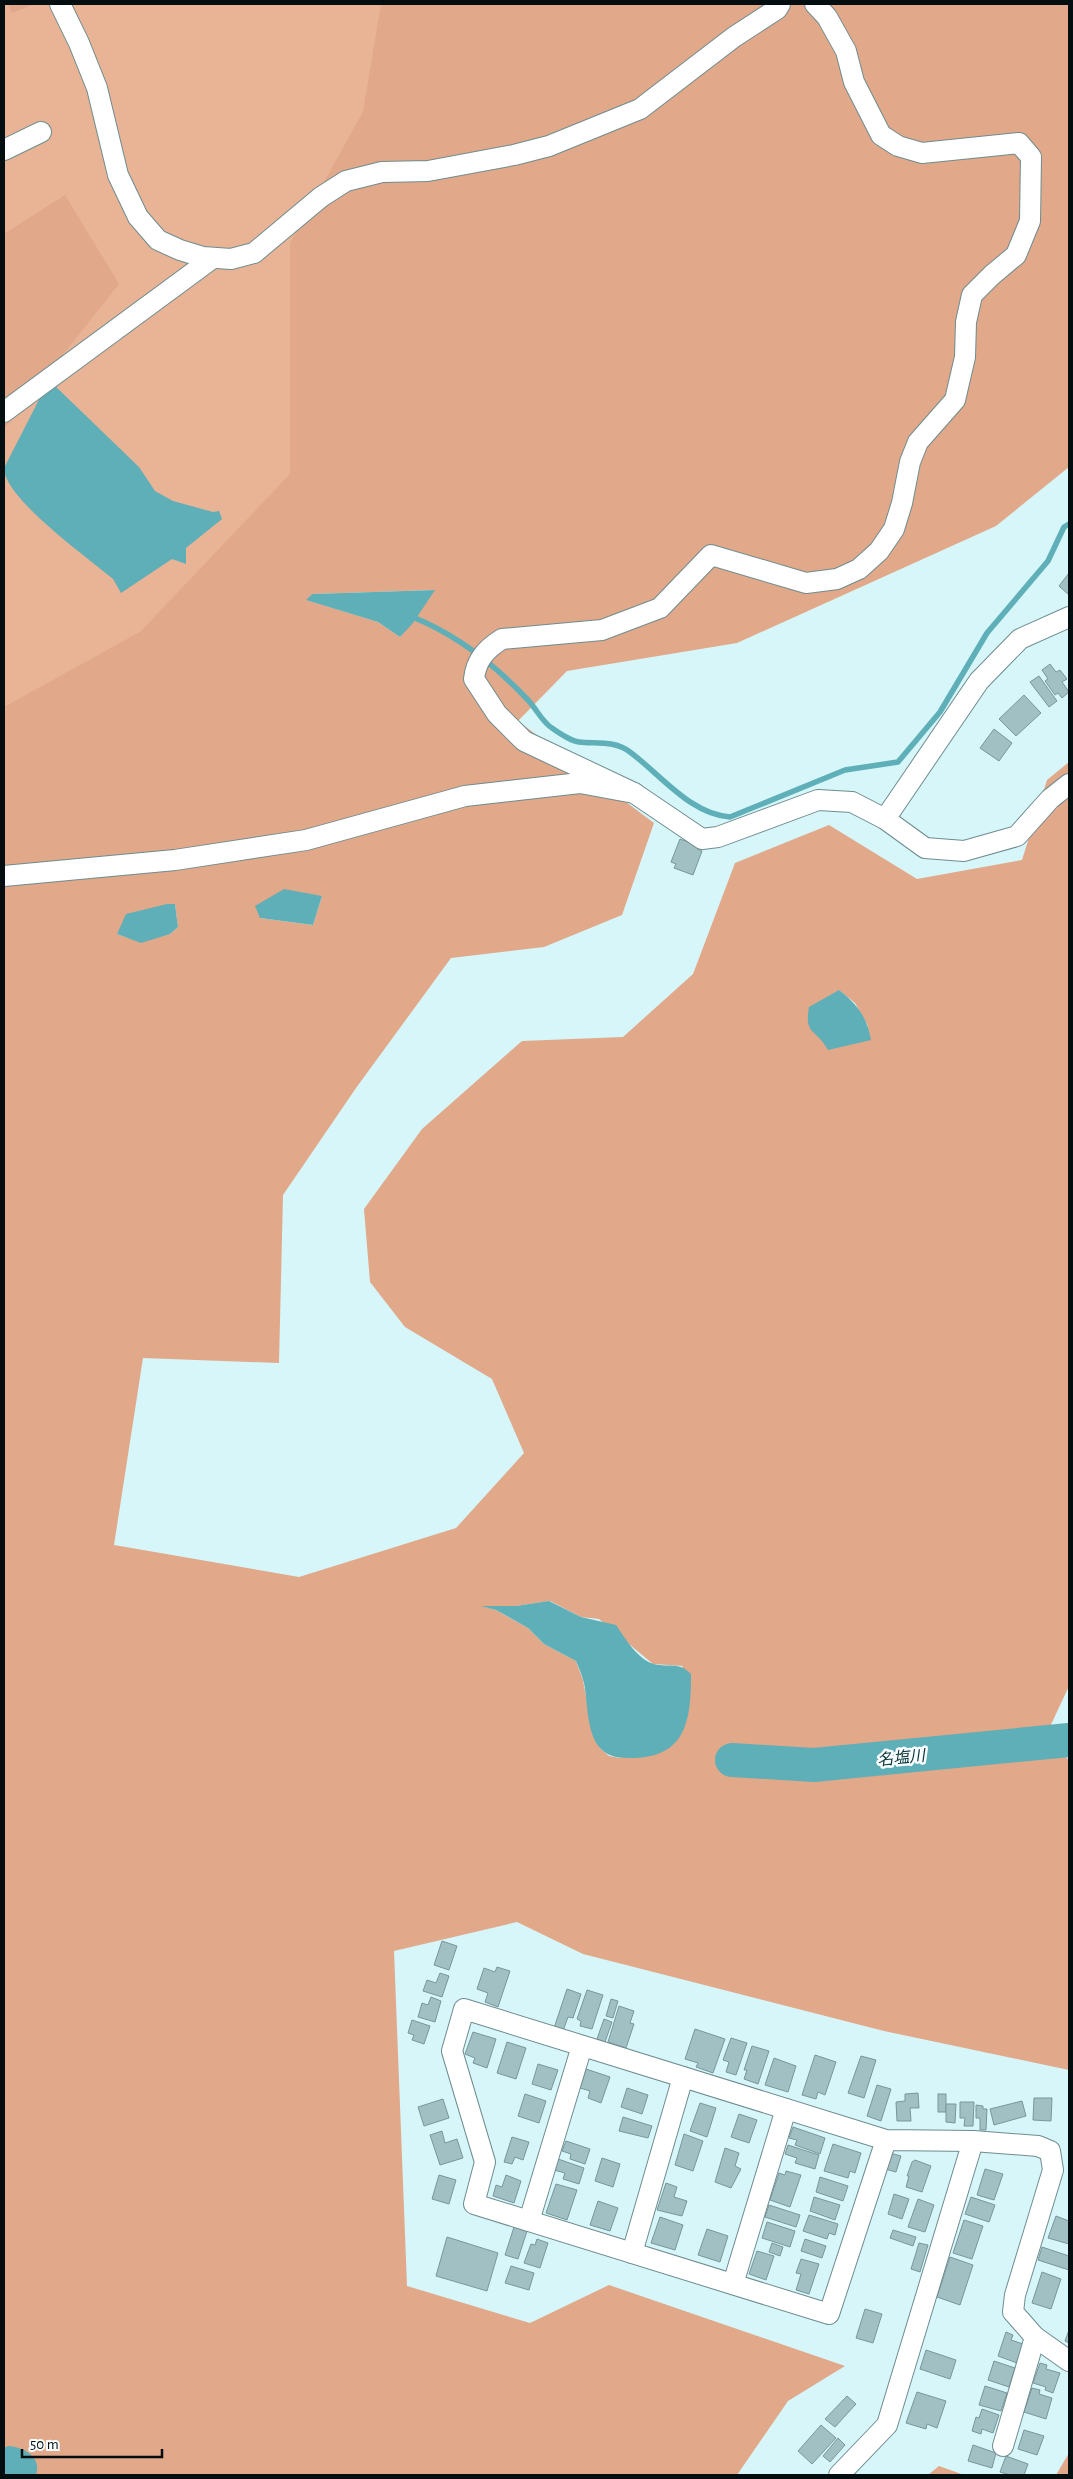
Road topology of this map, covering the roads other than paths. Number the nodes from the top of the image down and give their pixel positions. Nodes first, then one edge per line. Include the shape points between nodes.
1 (60, 4) edge
2 (780, 4) edge
3 (815, 4) edge
4 (41, 132) dead end
5 (4, 150) edge
6 (213, 258) junction
7 (4, 412) edge
8 (1069, 617) edge
9 (1069, 784) edge
10 (634, 793) junction
11 (885, 819) junction
12 (4, 876) edge
13 (582, 2046) junction
14 (683, 2077) junction
15 (786, 2109) junction
16 (886, 2140) junction
17 (973, 2141) junction
18 (529, 2221) junction
19 (632, 2253) junction
20 (733, 2284) junction
21 (1035, 2337) junction
22 (1069, 2361) edge
23 (1003, 2446) dead end
24 (839, 2475) edge

1 - 6 street via 97,88 118,175 138,218 158,240 180,250
2 - 6 street via 640,109 603,126 514,156 428,171 382,172 346,181 321,197 254,253 230,259
3 - 10 street via 827,17 846,51 854,82 881,135 898,146 922,153 1019,143 1032,157 1030,221 1016,256 972,296 966,322 965,357 955,400 918,442 894,529 879,551 859,569 837,580 806,583 711,555 660,608 602,630 502,638 488,648 476,665 474,679 497,714 524,741
4 - 5 street
6 - 7 street
8 - 11 street via 1020,639 979,681
9 - 11 street via 1050,799 1017,836 964,851 925,848
10 - 11 street via 702,839 718,837 818,800 852,802
10 - 12 street via 580,783 465,796 306,840 175,860
13 - 14 street
13 - 18 street
13 - 18 street via 464,2010 452,2051 485,2162 474,2204
14 - 15 street
14 - 19 street
15 - 16 street
15 - 20 street
16 - 17 street
16 - 20 street via 829,2314
17 - 21 street via 1038,2146 1050,2151 1053,2158 1053,2170 1012,2306 1020,2322
17 - 24 street via 888,2426
18 - 19 street
19 - 20 street
21 - 22 street
21 - 23 street

